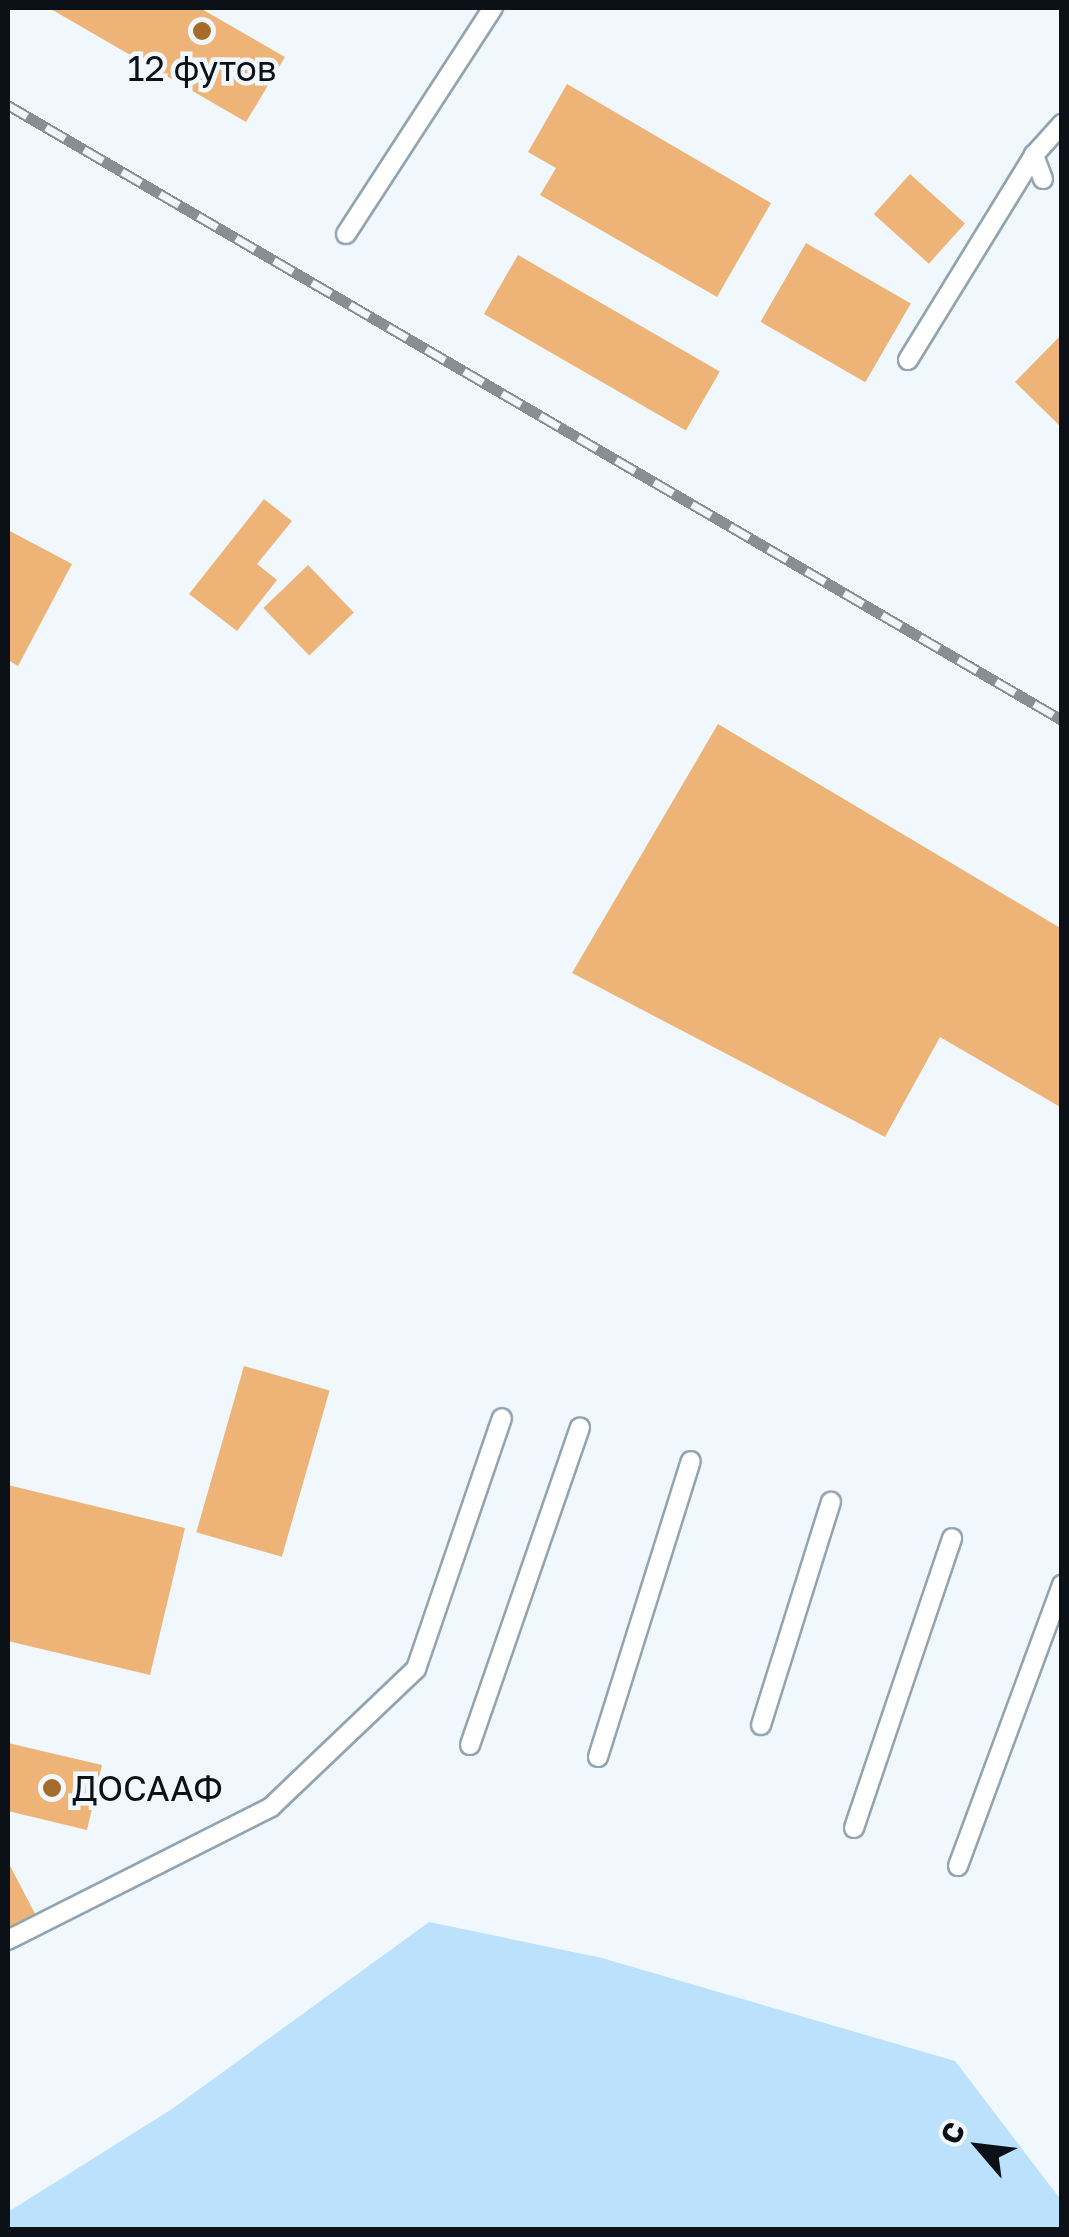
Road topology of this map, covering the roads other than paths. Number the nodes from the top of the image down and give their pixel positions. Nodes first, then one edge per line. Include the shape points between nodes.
1 (493, 8) edge
2 (1062, 124) edge
3 (1034, 155) junction
4 (1043, 179) dead end
5 (346, 234) dead end
6 (908, 360) dead end
7 (502, 1418) dead end
8 (580, 1428) dead end
9 (691, 1461) dead end
10 (831, 1502) dead end
11 (952, 1538) dead end
12 (1062, 1585) edge
13 (761, 1726) dead end
14 (470, 1745) dead end
15 (598, 1757) dead end
16 (854, 1828) dead end
17 (958, 1866) dead end
18 (8, 1940) edge

1 - 5 lane
2 - 3 lane
3 - 4 lane
3 - 6 lane
7 - 18 lane via 416,1669 270,1807
8 - 14 lane
9 - 15 lane
10 - 13 lane
11 - 16 lane
12 - 17 lane

